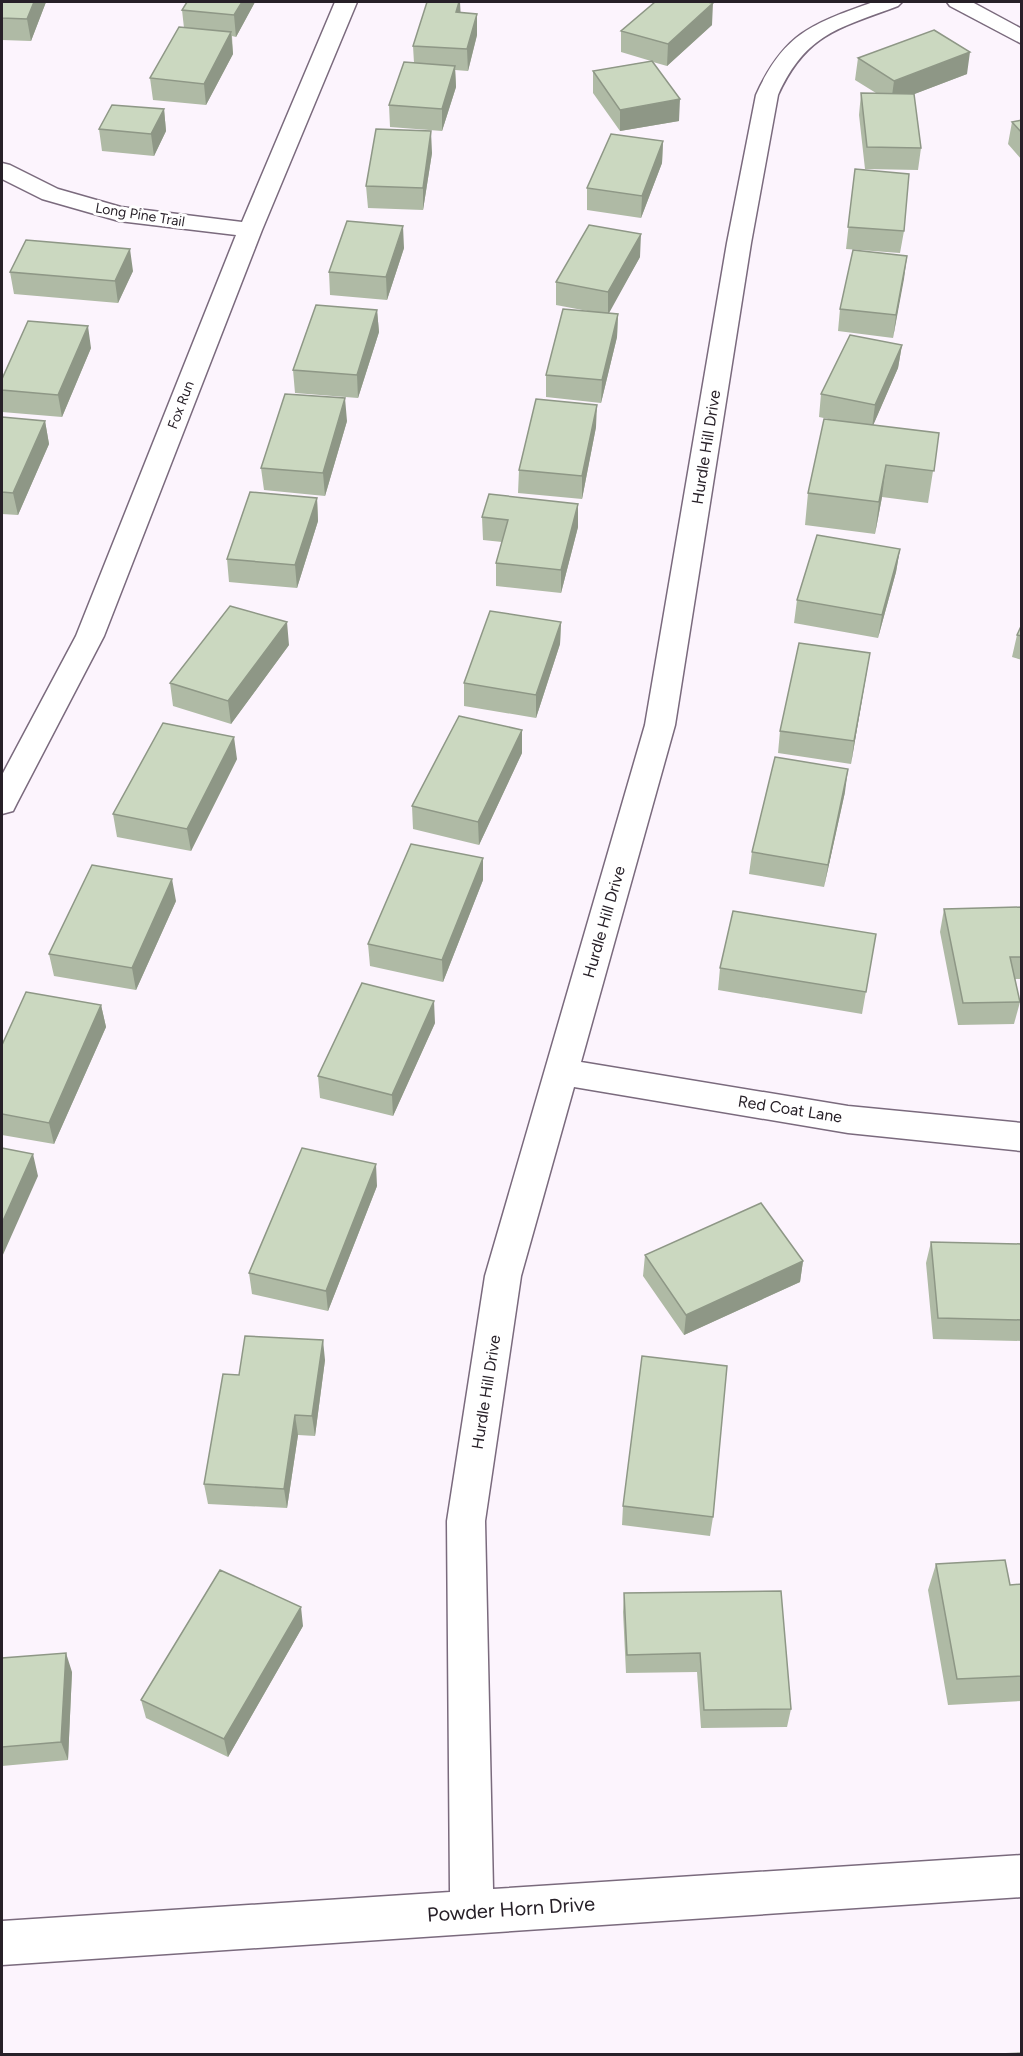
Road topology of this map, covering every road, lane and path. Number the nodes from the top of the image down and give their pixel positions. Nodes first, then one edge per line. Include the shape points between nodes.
1 (346, 2) edge
2 (891, 2) edge
3 (957, 2) edge
4 (1022, 38) edge
5 (2, 170) edge
6 (250, 230) junction
7 (2, 803) edge
8 (561, 1072) junction
9 (1022, 1137) edge
10 (1022, 1876) edge
11 (472, 1912) junction
12 (2, 1943) edge

1 - 6 street, Fox Run
2 - 8 street, Hurdle Hill Drive via 802,41 775,74 767,95 660,725
3 - 4 street
5 - 6 street, Long Pine Trail via 50,194 88,207
6 - 7 street, Fox Run via 90,636
8 - 9 street, Red Coat Lane via 835,1117
8 - 11 street, Hurdle Hill Drive via 503,1276 466,1521
10 - 11 street, Powder Horn Drive
11 - 12 street, Powder Horn Drive

